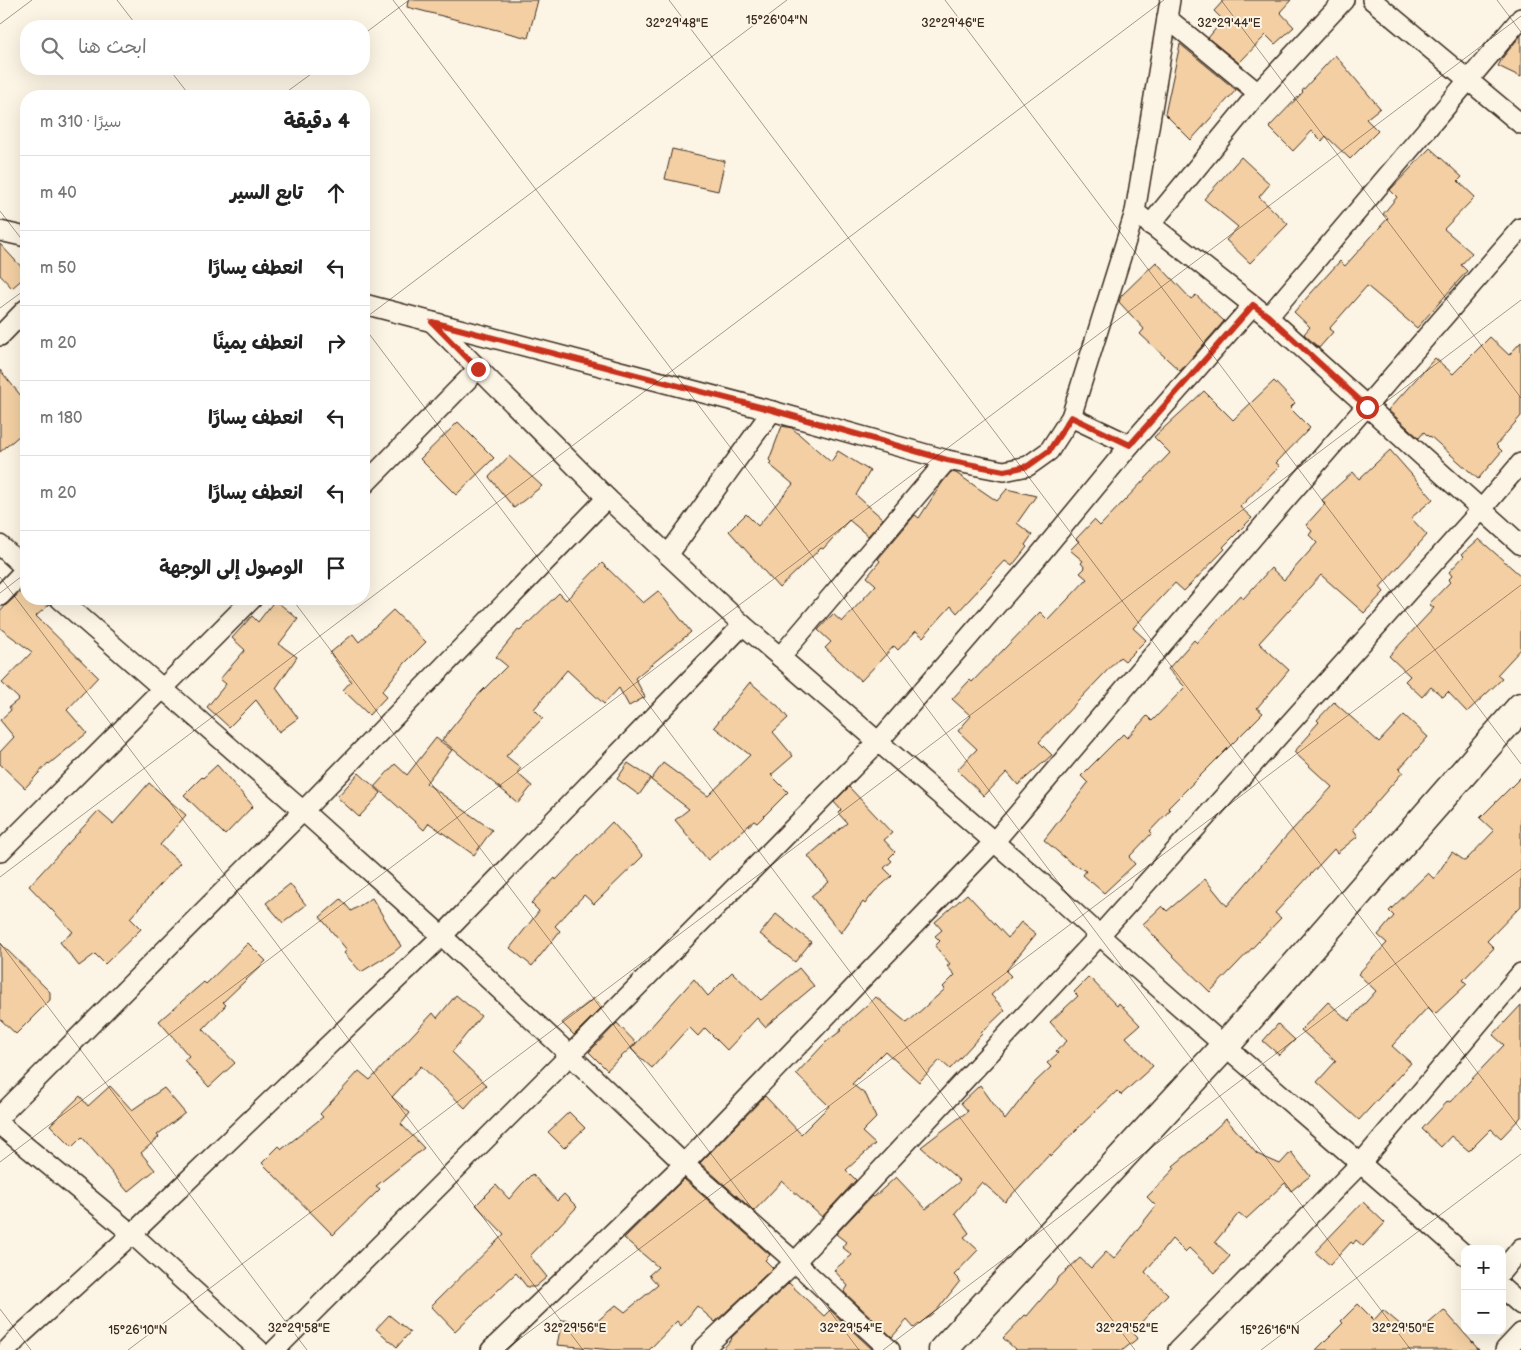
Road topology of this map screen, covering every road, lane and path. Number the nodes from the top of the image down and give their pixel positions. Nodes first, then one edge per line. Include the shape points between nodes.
1 (1344, 0) edge
2 (1372, 0) edge
3 (1168, 9) edge
4 (1521, 18) edge
5 (1468, 79) junction
6 (1258, 93) junction
7 (1521, 124) edge
8 (1134, 212) junction
9 (1150, 225) junction
10 (1521, 228) edge
11 (0, 231) edge
12 (20, 236) edge
13 (1253, 305) junction
14 (370, 306) edge
15 (20, 315) edge
16 (1268, 316) junction
17 (432, 322) junction
18 (0, 336) edge
19 (478, 369) junction
20 (1367, 407) junction
21 (772, 410) junction
22 (1071, 417) junction
23 (1130, 445) junction
24 (947, 460) junction
25 (1521, 463) edge
26 (370, 479) edge
27 (607, 498) junction
28 (1481, 510) junction
29 (0, 545) edge
30 (1521, 545) edge
31 (668, 555) junction
32 (20, 563) edge
33 (20, 575) edge
34 (0, 596) edge
35 (67, 605) edge
36 (246, 605) edge
37 (743, 625) junction
38 (780, 657) junction
39 (163, 688) junction
40 (1521, 707) edge
41 (878, 741) junction
42 (303, 810) junction
43 (994, 842) junction
44 (0, 852) edge
45 (442, 936) junction
46 (1100, 936) junction
47 (1521, 973) edge
48 (1226, 1046) junction
49 (570, 1055) junction
50 (0, 1116) edge
51 (0, 1125) edge
52 (1361, 1163) junction
53 (684, 1164) junction
54 (132, 1234) junction
55 (1521, 1248) edge
56 (1461, 1251) edge
57 (795, 1262) junction
58 (1506, 1266) edge
59 (1504, 1290) edge
60 (1521, 1305) edge
61 (1521, 1333) edge
62 (7, 1350) edge
63 (259, 1350) edge
64 (275, 1350) edge
65 (491, 1350) edge
66 (702, 1350) edge
67 (890, 1350) edge
68 (942, 1350) edge
69 (1178, 1350) edge
70 (1504, 1350) edge

1 - 6 street
2 - 5 street
3 - 6 street
3 - 8 street
4 - 5 street
5 - 7 street
5 - 16 street
6 - 9 street
8 - 9 street
8 - 22 street
9 - 13 street
10 - 20 street
11 - 12 street
13 - 16 street
13 - 23 street
14 - 17 street
15 - 18 street
16 - 20 street
17 - 19 street
17 - 21 street
19 - 26 street
19 - 27 street
20 - 28 street
20 - 43 street
21 - 24 street
21 - 31 street
22 - 23 street
22 - 24 street via 1049,451 1028,466 1004,471
23 - 41 street via 1032,564
24 - 38 street
25 - 28 street
27 - 31 street
27 - 42 street
28 - 30 street
28 - 46 street
29 - 32 street
31 - 37 street
33 - 34 street
35 - 39 street
36 - 39 street
37 - 38 street
37 - 45 street
38 - 41 street
39 - 42 street
39 - 44 street
40 - 48 street
41 - 43 street
41 - 49 street
42 - 45 street
42 - 50 street
43 - 46 street
43 - 53 street
45 - 49 street
45 - 54 street
46 - 48 street
46 - 57 street
47 - 52 street
48 - 52 street
48 - 68 street
49 - 53 street
49 - 64 street
51 - 54 street
52 - 56 street
52 - 69 street
53 - 57 street
53 - 65 street
54 - 62 street
54 - 63 street
55 - 58 street
57 - 66 street
57 - 67 street
59 - 60 street
61 - 70 street

